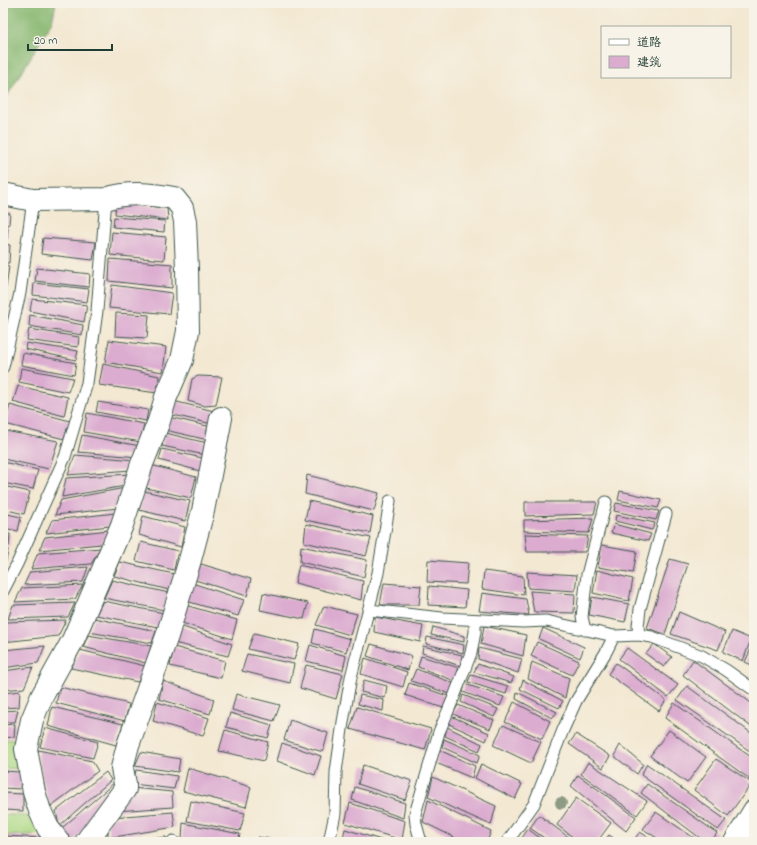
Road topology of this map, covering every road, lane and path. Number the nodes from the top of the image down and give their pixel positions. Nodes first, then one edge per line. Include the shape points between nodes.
1 (3, 194) edge
2 (106, 199) junction
3 (33, 200) junction
4 (3, 367) edge
5 (221, 418) dead end
6 (390, 501) dead end
7 (606, 502) dead end
8 (666, 514) dead end
9 (3, 591) edge
10 (369, 610) junction
11 (475, 620) junction
12 (585, 630) junction
13 (638, 635) junction
14 (614, 636) junction
15 (754, 690) edge
16 (754, 810) edge
17 (59, 842) edge
18 (86, 842) edge
19 (329, 842) edge
20 (421, 842) edge
21 (507, 842) edge
22 (735, 842) edge

1 - 3 street
2 - 3 street
2 - 9 lane via 97,311 87,383 62,464
2 - 17 street via 112,196 157,195 174,198 182,208 185,221 188,331 182,360 166,397 122,525 73,640 42,696 32,720 26,749 34,792 48,828
3 - 4 lane via 20,293
5 - 18 street via 192,553 122,768 125,789
6 - 10 lane
7 - 12 lane via 588,575 582,617
8 - 13 lane via 640,609
10 - 11 lane
10 - 19 lane via 351,677 343,722 336,772 335,814
11 - 12 lane via 546,621
11 - 20 lane via 471,653 438,732 415,814
12 - 14 lane
13 - 14 lane
13 - 15 lane via 664,641 702,656
14 - 21 lane via 576,701 534,804
16 - 22 street

